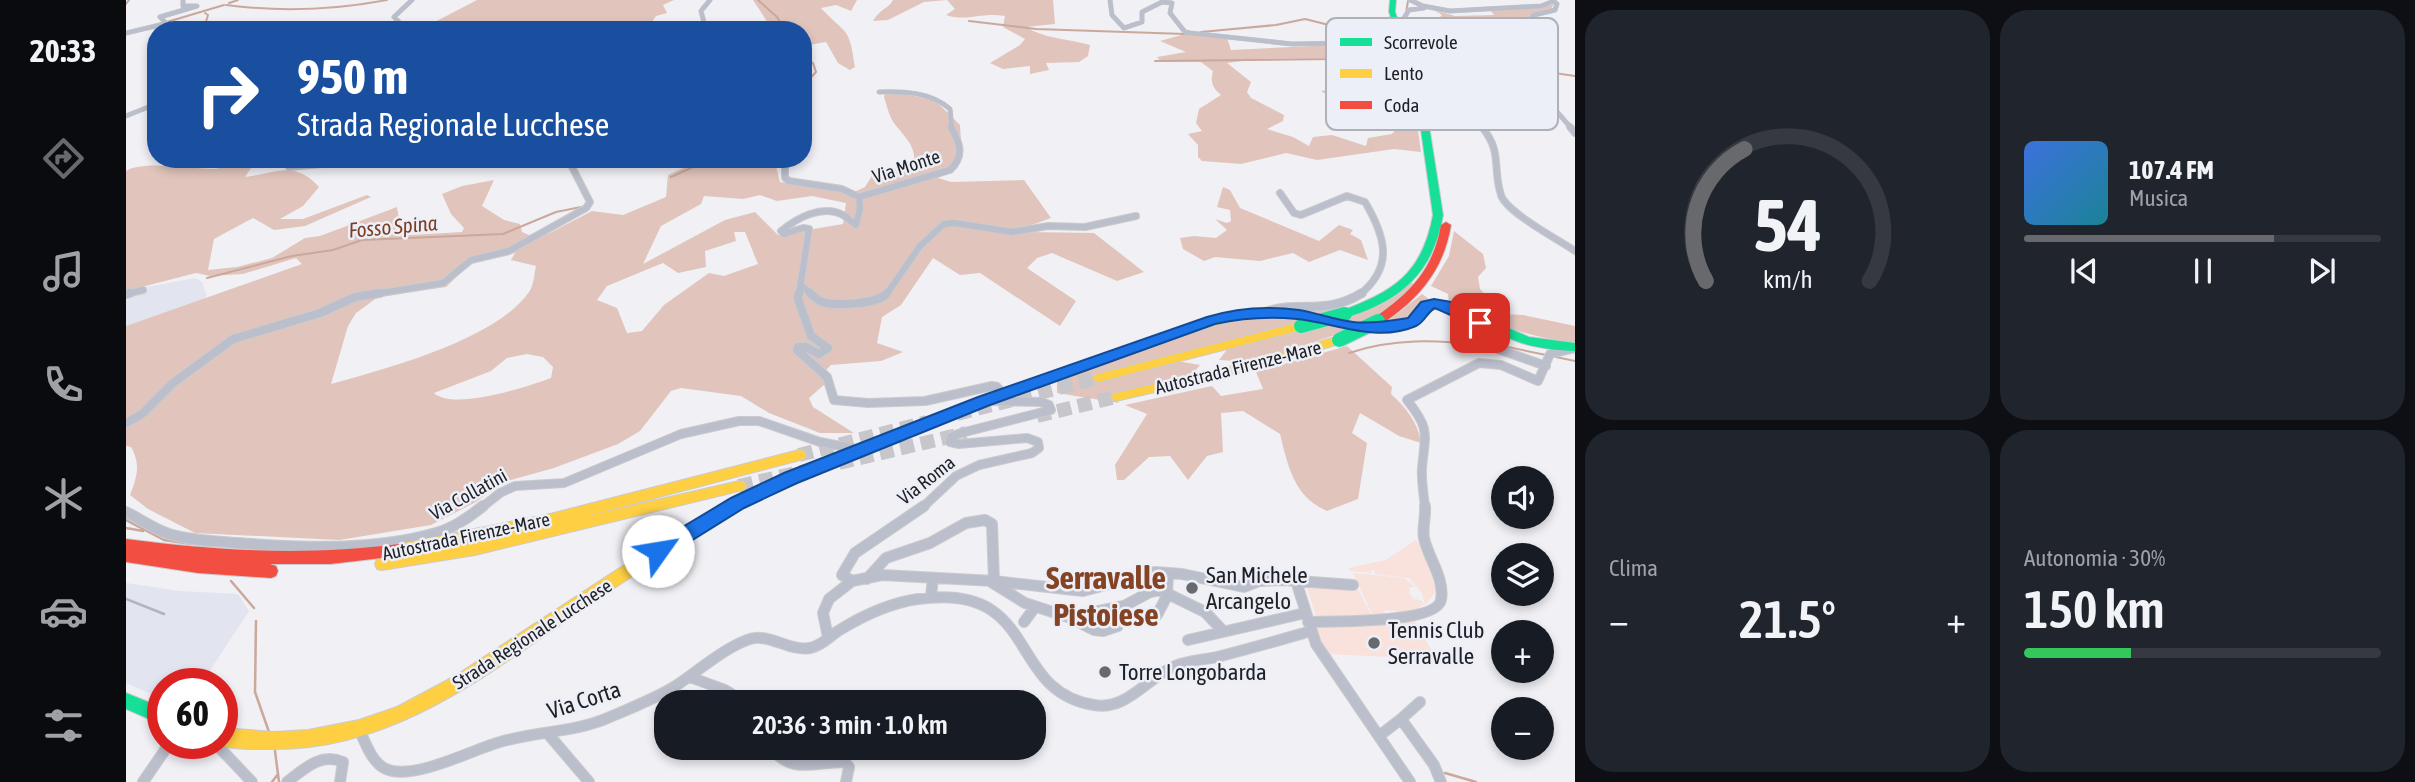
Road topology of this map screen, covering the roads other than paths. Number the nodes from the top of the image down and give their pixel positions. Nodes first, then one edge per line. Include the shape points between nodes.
1 (183, 0) edge
2 (412, 0) edge
3 (710, 0) edge
4 (1110, 0) edge
5 (1395, 0) edge
6 (1410, 0) edge
7 (1553, 0) edge
8 (1430, 8) junction
9 (1395, 18) edge
10 (1400, 18) edge
11 (1405, 18) dead end
12 (1531, 18) edge
13 (164, 21) edge
14 (398, 21) edge
15 (704, 21) edge
16 (147, 28) edge
17 (126, 33) edge
18 (1326, 43) edge
19 (879, 92) dead end
20 (147, 108) edge
21 (1558, 113) edge
22 (126, 116) edge
23 (1425, 130) edge
24 (1432, 130) edge
25 (1484, 130) edge
26 (1575, 133) edge
27 (573, 168) edge
28 (785, 168) edge
29 (1280, 192) dead end
30 (859, 197) junction
31 (1136, 216) dead end
32 (1575, 251) edge
33 (800, 284) junction
34 (143, 290) dead end
35 (126, 294) edge
36 (1262, 313) junction
37 (1484, 344) dead end
38 (1575, 347) edge
39 (1546, 366) junction
40 (1098, 378) tunnel mouth
41 (1003, 394) junction
42 (1116, 397) tunnel mouth
43 (984, 401) junction
44 (126, 423) edge
45 (861, 450) junction
46 (799, 455) tunnel mouth
47 (739, 486) tunnel mouth
48 (126, 512) edge
49 (126, 545) edge
50 (126, 556) edge
51 (1168, 573) junction
52 (933, 578) junction
53 (867, 579) junction
54 (1296, 580) junction
55 (991, 581) junction
56 (852, 582) junction
57 (1353, 585) dead end
58 (1168, 594) junction
59 (931, 597) junction
60 (1035, 607) junction
61 (1157, 615) dead end
62 (1068, 617) junction
63 (1024, 622) dead end
64 (1308, 622) junction
65 (1118, 626) dead end
66 (1223, 631) junction
67 (828, 637) junction
68 (1188, 640) dead end
69 (690, 677) junction
70 (725, 690) edge
71 (126, 701) edge
72 (1420, 702) dead end
73 (147, 710) edge
74 (1401, 719) junction
75 (359, 729) junction
76 (549, 735) junction
77 (1379, 736) junction
78 (238, 740) edge
79 (159, 759) edge
80 (230, 759) edge
81 (783, 760) edge
82 (143, 782) edge
83 (252, 782) edge
84 (287, 782) edge
85 (340, 782) edge
86 (589, 782) edge
87 (846, 782) edge
88 (1410, 782) edge
89 (1441, 782) edge

1 - 13 street via 183,6 197,6 160,17
2 - 14 street via 394,17
3 - 15 street via 701,11
4 - 18 street via 1112,15 1124,28 1139,25 1142,12 1165,1 1172,3 1170,13 1190,33
5 - 9 main road, Autostrada Firenze-Mare, bridge
5 - 10 main road, Autostrada Firenze-Mare, bridge
6 - 8 street
7 - 8 street via 1546,6 1456,12
7 - 12 street via 1555,10
8 - 11 street via 1410,10
16 - 17 street
19 - 30 street, Via Monte via 898,91 944,102 950,109 948,126 961,146 959,158 952,169 937,176
20 - 22 street
21 - 26 street
23 - 40 main road, Autostrada Firenze-Mare, bridge via 1438,228 1429,253 1404,284 1374,304 1345,314
24 - 42 main road, Autostrada Firenze-Mare, bridge via 1446,230 1432,273 1402,305 1339,340
25 - 32 street via 1494,142 1501,197
27 - 44 street via 589,205 509,251 471,260 443,283 355,298 233,339
28 - 30 street via 789,181 842,188
29 - 36 street via 1294,213 1301,215 1347,196 1366,202 1381,230 1384,262 1361,296 1322,308
30 - 33 street, Via Monte via 856,225 843,215 824,210 780,231 808,229
31 - 33 street via 1012,232 944,224 920,246 884,298 869,303 821,302
33 - 41 street, Via Monte via 798,299 809,333 828,348 819,354 804,346 797,350 827,377 834,400 932,400 989,386
34 - 35 street
36 - 38 main road, Strada Regionale Lucchese via 1380,327 1412,322 1434,303 1522,338
36 - 41 main road, Strada Regionale Lucchese via 1212,320
37 - 39 street
38 - 39 street via 1552,352
39 - 64 street via 1538,381 1501,365 1479,363 1407,400 1427,438 1422,470 1423,533 1441,589 1436,608 1407,618
41 - 43 main road, Strada Regionale Lucchese
43 - 45 main road, Strada Regionale Lucchese
43 - 56 street, Via Roma via 1037,402 1048,404 1051,410 961,433 950,442 1027,438 1038,442 1039,448 956,476 923,507 853,556 842,573
45 - 48 street, Via Collatini via 820,442 759,421 739,421 681,434 564,482 514,486 439,532 347,546 189,539 166,534
45 - 75 main road, Strada Regionale Lucchese via 738,503 450,689 402,714
46 - 49 main road, Autostrada Firenze-Mare via 486,536 394,553 261,561
47 - 50 main road, Autostrada Firenze-Mare via 475,549 389,564 251,571
51 - 54 street via 1241,587
51 - 55 street via 1146,572 1088,591
51 - 58 street
52 - 53 street via 894,574
52 - 55 street
52 - 59 street
53 - 55 street via 886,558 930,543 966,523 990,520
53 - 56 street
54 - 57 street
54 - 64 street
55 - 60 street
56 - 67 street via 824,607
58 - 61 street
58 - 62 street via 1153,591 1124,606
58 - 66 street via 1205,612
59 - 64 street, Via Corta via 978,603 995,611 1019,638 1049,688 1100,706 1129,696 1177,665
59 - 67 street, Via Corta via 885,606
60 - 62 street
60 - 63 street
62 - 65 street via 1094,630
64 - 66 street
64 - 77 street via 1338,678
66 - 68 street
67 - 69 street, Via Corta via 807,648 750,638
69 - 70 street
69 - 76 street, Via Corta via 615,715
71 - 73 main road
72 - 74 street
74 - 77 street
74 - 89 street
75 - 76 street, Via Corta via 379,765 398,772 441,764 502,741
75 - 78 main road, Strada Regionale Lucchese via 289,742
76 - 86 street
77 - 88 street
79 - 82 street
80 - 83 street
81 - 87 street via 794,766 845,762 849,767
84 - 85 street via 312,764 330,758 343,762

